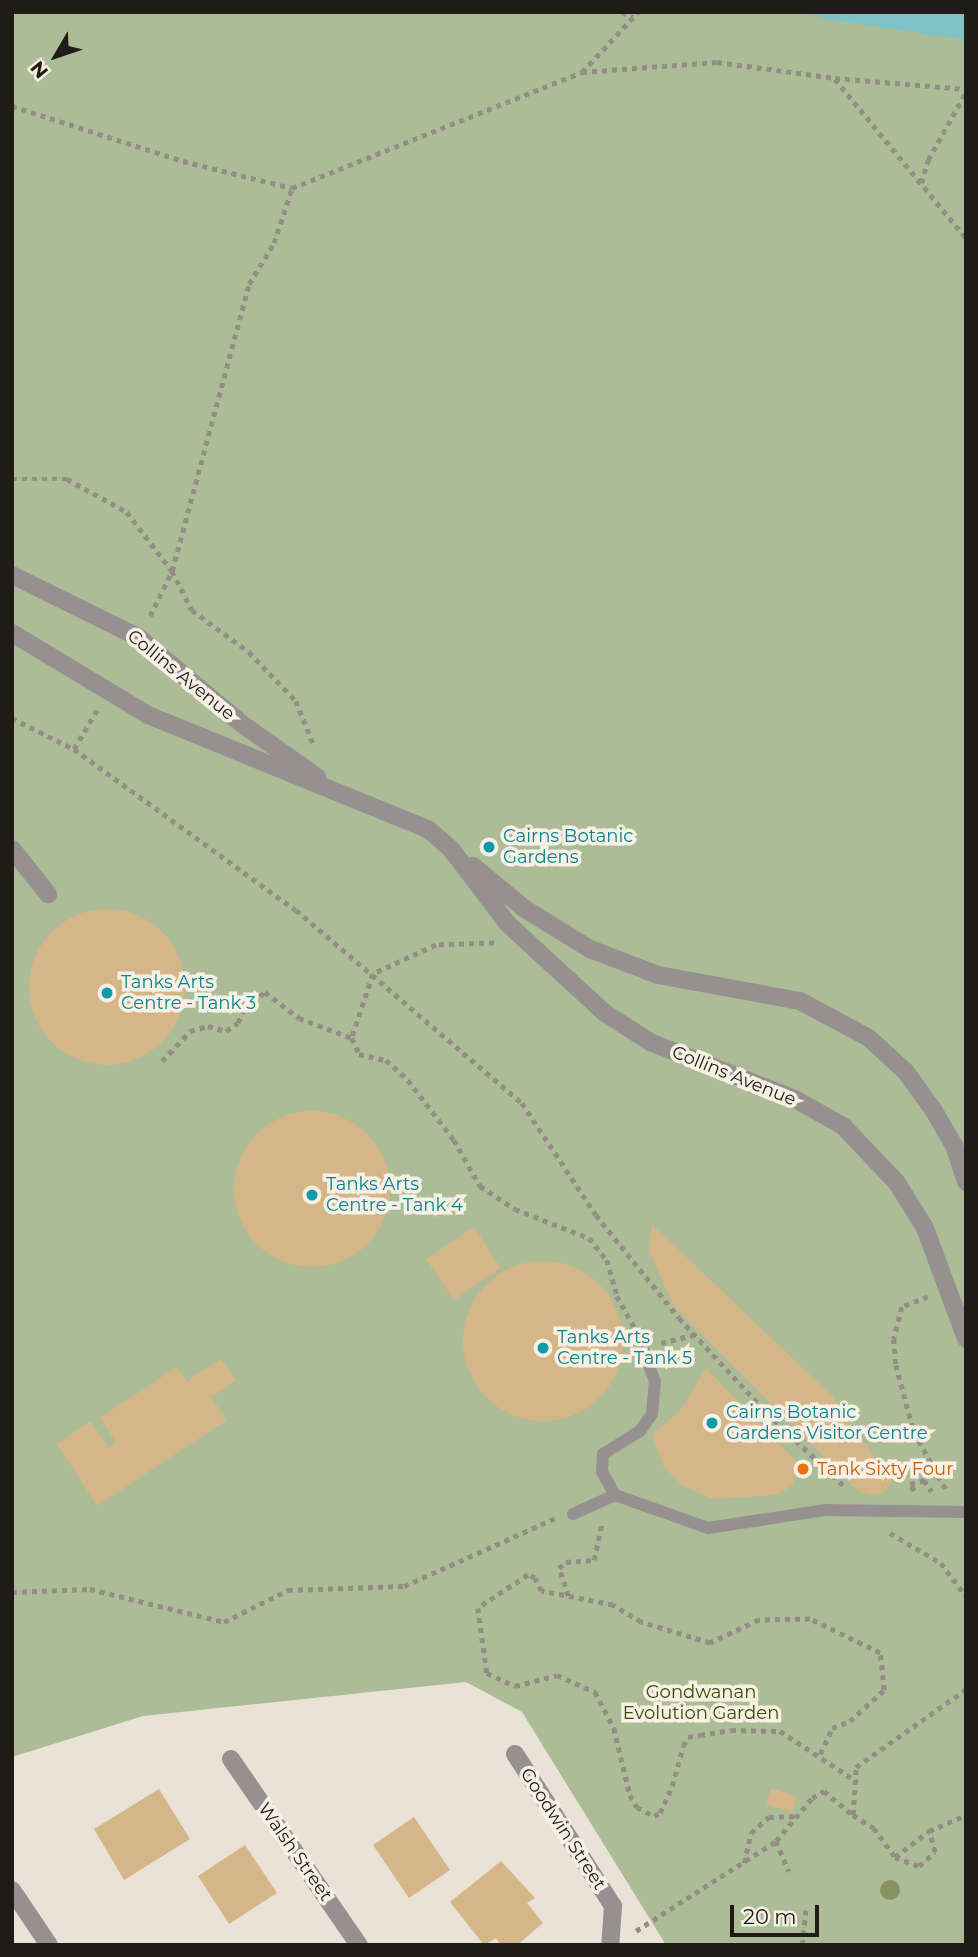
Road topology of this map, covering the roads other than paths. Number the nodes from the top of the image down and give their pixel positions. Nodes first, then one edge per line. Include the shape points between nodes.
1 (12, 575) edge
2 (12, 633) edge
3 (340, 793) junction
4 (12, 849) edge
5 (451, 849) junction
6 (48, 894) dead end
7 (966, 1182) edge
8 (958, 1291) edge
9 (966, 1339) edge
10 (642, 1347) road end
11 (615, 1494) junction
12 (966, 1513) edge
13 (573, 1514) road end
14 (515, 1754) dead end
15 (231, 1759) dead end
16 (12, 1890) edge
17 (618, 1941) edge
18 (49, 1945) edge
19 (359, 1945) edge

1 - 3 street, Collins Avenue via 138,637 242,724
2 - 3 street, Collins Avenue via 148,715
3 - 5 street, Collins Avenue via 428,829
4 - 6 street
5 - 7 street, Collins Avenue via 525,909 590,949 658,975 800,1001 869,1038 906,1072 934,1111 954,1145
5 - 8 street, Collins Avenue via 507,923 605,1013 650,1042 795,1099 843,1126 897,1183
8 - 9 street, Collins Avenue
10 - 11 lane via 655,1382 652,1414 640,1431 603,1454 602,1472
11 - 12 lane via 708,1528 825,1510
11 - 13 lane
14 - 17 street, Goodwin Street via 613,1906
15 - 19 street, Walsh Street
16 - 18 street

